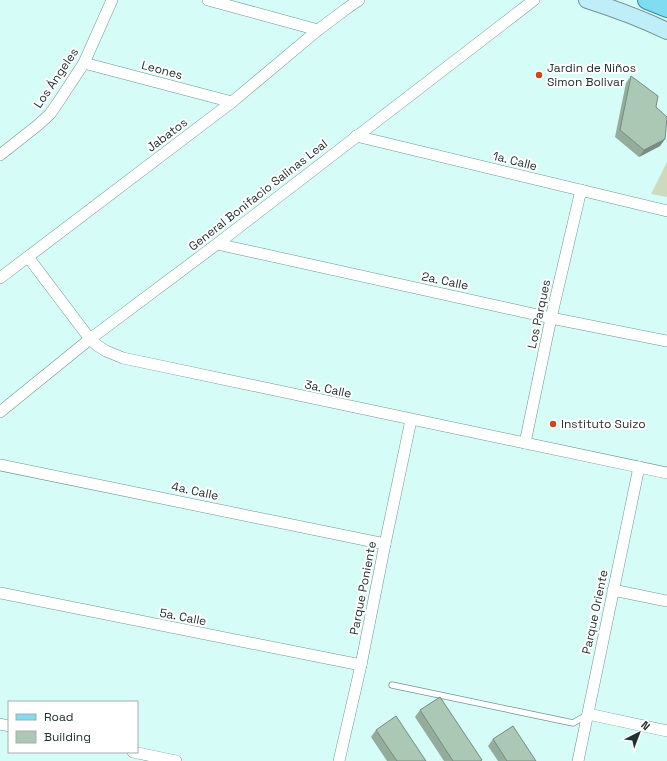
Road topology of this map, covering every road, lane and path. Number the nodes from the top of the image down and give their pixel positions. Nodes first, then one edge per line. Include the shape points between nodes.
1 (112, 0) edge
2 (208, 0) edge
3 (359, 0) edge
4 (534, 0) edge
5 (587, 0) edge
6 (647, 0) edge
7 (347, 4) edge
8 (667, 8) edge
9 (318, 30) junction
10 (667, 31) edge
11 (84, 63) junction
12 (232, 102) junction
13 (356, 136) junction
14 (0, 154) edge
15 (581, 190) junction
16 (667, 211) edge
17 (217, 244) junction
18 (28, 257) junction
19 (0, 278) edge
20 (551, 318) junction
21 (90, 339) junction
22 (667, 341) edge
23 (0, 412) edge
24 (411, 420) junction
25 (525, 444) junction
26 (0, 465) edge
27 (638, 467) junction
28 (667, 473) edge
29 (385, 544) junction
30 (613, 590) junction
31 (0, 593) edge
32 (667, 601) edge
33 (361, 665) junction
34 (392, 685) dead end
35 (588, 714) junction
36 (667, 731) edge
37 (138, 753) edge
38 (176, 761) edge
39 (339, 761) edge
40 (578, 761) edge

1 - 11 street, Los Ángeles
2 - 9 street
3 - 7 street, Jabatos
4 - 13 street, General Bonifacio Salinas Leal
5 - 10 street via 628,13
6 - 8 main road
7 - 9 street, Jabatos
9 - 12 street, Jabatos
11 - 12 street, Leones
11 - 14 street, Los Ángeles via 50,114
12 - 18 street, Jabatos
13 - 15 street, 1a. Calle
13 - 17 street, General Bonifacio Salinas Leal
15 - 16 street, 1a. Calle
15 - 20 street, Los Parques
17 - 20 street, 2a. Calle
17 - 21 street, General Bonifacio Salinas Leal
18 - 19 street, Jabatos
18 - 21 street, 3a. Calle
20 - 22 street, 2a. Calle
20 - 25 street, Los Parques
21 - 23 street, General Bonifacio Salinas Leal
21 - 24 street, 3a. Calle via 106,351 123,358
24 - 25 street, 3a. Calle
24 - 29 street, Parque Poniente
25 - 27 street, 3a. Calle
26 - 29 street, 4a. Calle
27 - 28 street, 3a. Calle
27 - 30 street, Parque Oriente
29 - 33 street, Parque Poniente
30 - 32 street
30 - 35 street, Parque Oriente
31 - 33 street, 5a. Calle
33 - 39 street, Parque Poniente
34 - 35 lane via 573,723
35 - 36 street
35 - 40 street, Parque Oriente
37 - 38 street

